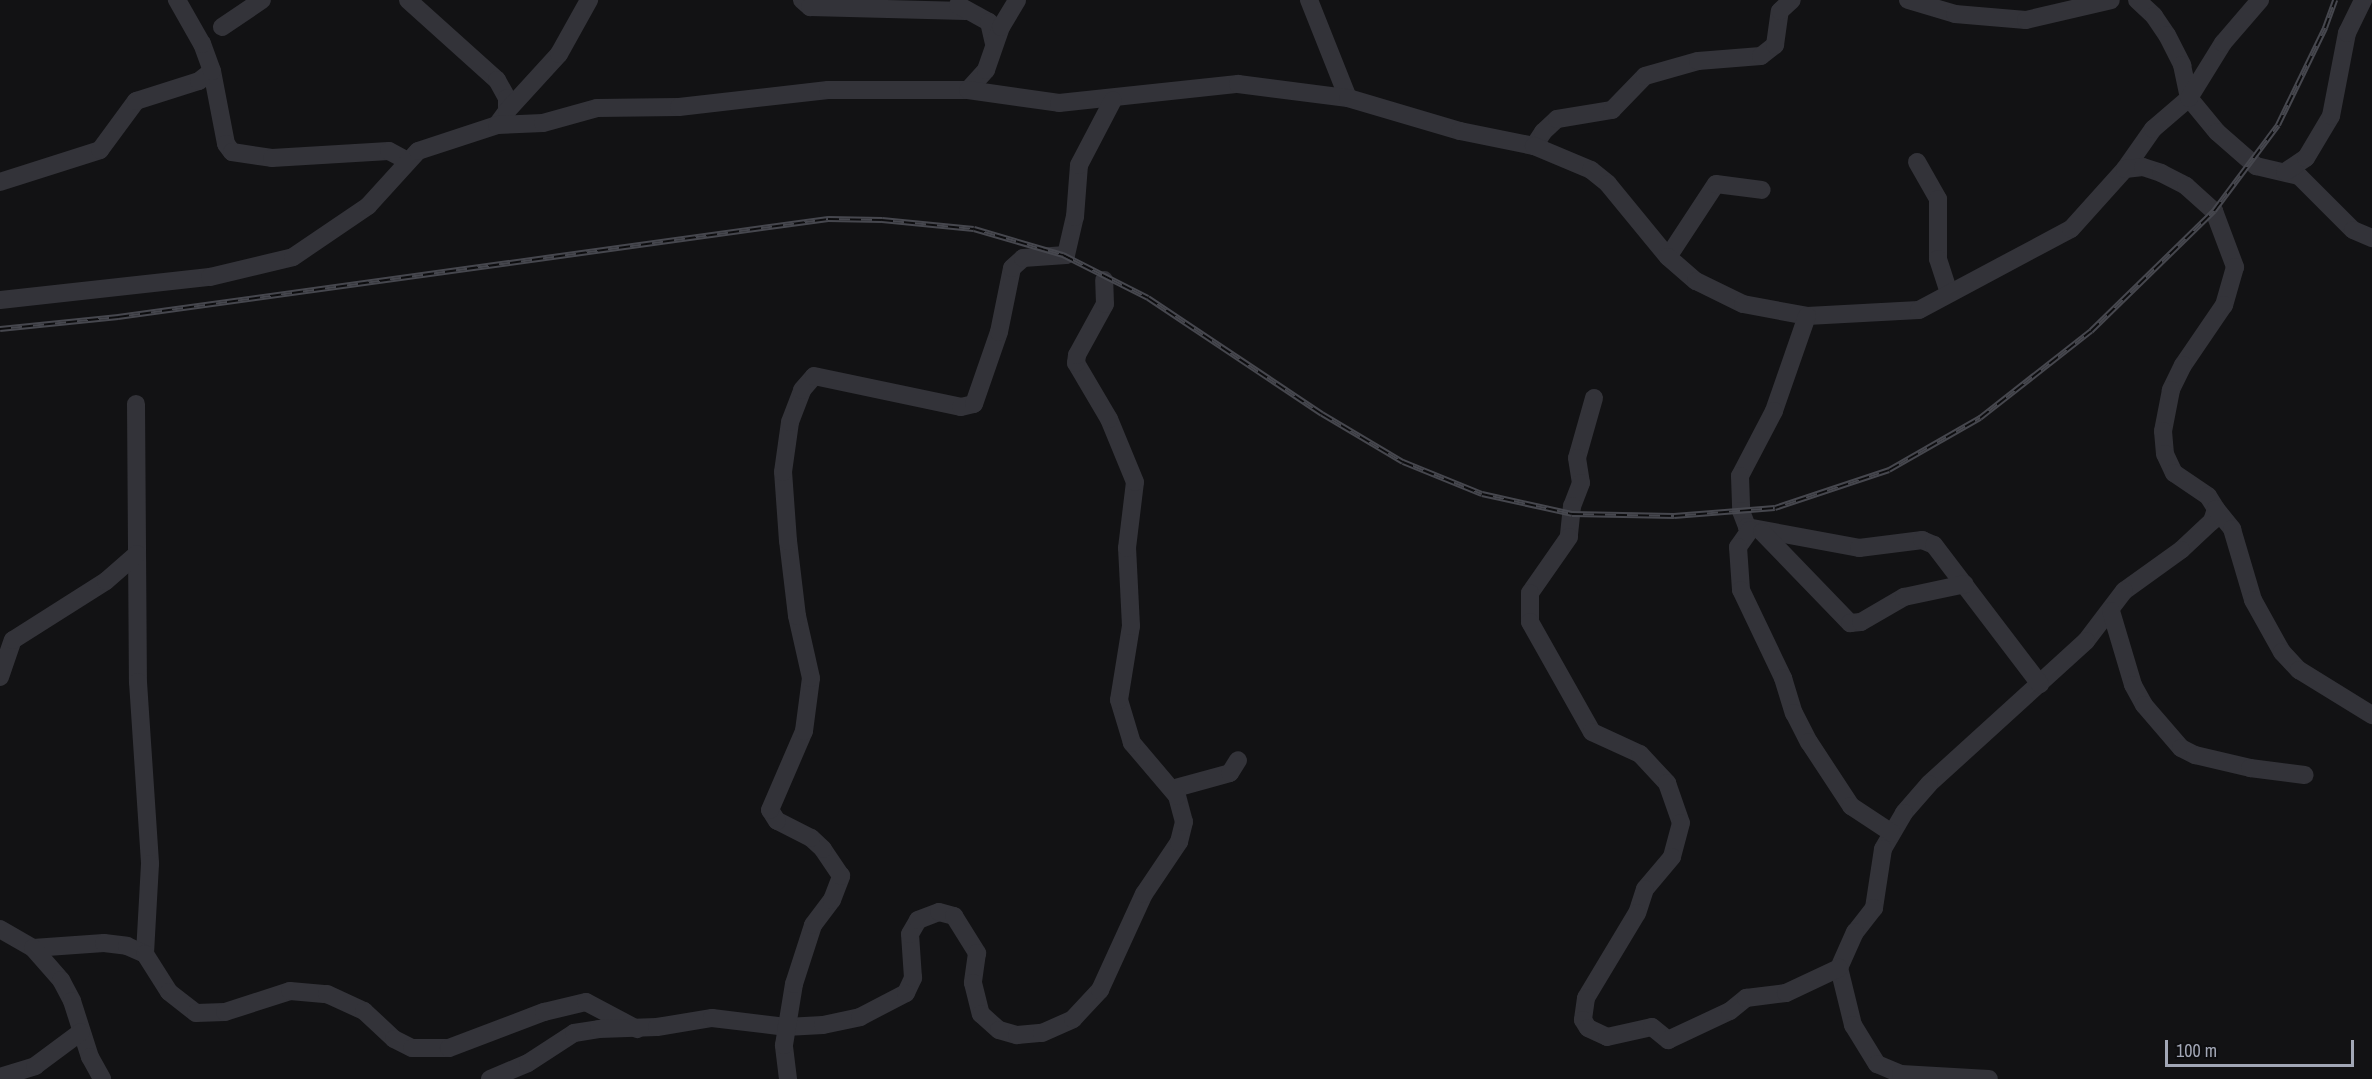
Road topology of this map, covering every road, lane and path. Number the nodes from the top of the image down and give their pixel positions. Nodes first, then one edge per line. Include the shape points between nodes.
1 (177, 0) edge
2 (262, 0) edge
3 (408, 0) edge
4 (589, 0) edge
5 (802, 0) edge
6 (1017, 0) edge
7 (1309, 0) edge
8 (1792, 0) edge
9 (2111, 0) edge
10 (2137, 0) edge
11 (2260, 0) edge
12 (2363, 0) edge
13 (1917, 1) edge
14 (961, 5) edge
15 (222, 27) dead end
16 (994, 43) junction
17 (212, 72) junction
18 (968, 90) junction
19 (1348, 98) junction
20 (2189, 98) junction
21 (1113, 100) junction
22 (502, 118) junction
23 (1534, 146) junction
24 (408, 161) junction
25 (1917, 162) dead end
26 (2125, 169) junction
27 (2284, 172) junction
28 (0, 182) edge
29 (1762, 190) dead end
30 (2372, 238) edge
31 (1668, 257) junction
32 (1104, 280) dead end
33 (1949, 293) junction
34 (0, 300) edge
35 (1807, 316) junction
36 (1594, 398) dead end
37 (136, 404) dead end
38 (2216, 509) junction
39 (1756, 531) junction
40 (137, 554) junction
41 (1965, 584) junction
42 (2110, 611) junction
43 (6, 640) edge
44 (0, 677) edge
45 (2040, 684) junction
46 (2372, 715) edge
47 (1238, 760) dead end
48 (2305, 775) dead end
49 (1172, 789) junction
50 (1892, 833) junction
51 (0, 929) edge
52 (33, 948) junction
53 (145, 954) junction
54 (1839, 968) junction
55 (786, 1026) junction
56 (637, 1029) junction
57 (81, 1032) junction
58 (0, 1077) edge
59 (1924, 1077) edge
60 (102, 1079) edge
61 (490, 1079) edge
62 (788, 1079) edge
63 (1989, 1079) edge

1 - 17 street via 202,44
2 - 15 street
3 - 22 street via 497,80 507,98
4 - 22 street via 559,54
5 - 14 street via 810,7
6 - 16 street
7 - 19 street
8 - 23 street via 1780,11 1775,45 1761,56 1698,61 1645,76 1612,110 1557,119
9 - 13 street via 2026,20 1955,14
10 - 20 street via 2167,35 2182,65
11 - 20 street via 2223,43
12 - 27 street via 2346,33 2331,116 2306,158
14 - 16 street via 989,22
16 - 18 street via 986,70
17 - 24 street via 226,144 232,152 272,158 389,151
17 - 28 street via 199,81 136,101 100,150
18 - 21 street via 1059,103
18 - 22 street via 828,90 679,107 597,108 543,123
19 - 21 street via 1238,84
19 - 23 street via 1460,131
20 - 26 street via 2153,129
20 - 27 street via 2236,152 2256,166
21 - 55 street via 1079,165 1075,217 1066,255 1023,258 1012,267 999,332 974,404 961,407 814,376 802,390 790,422 783,472 788,541 797,616 811,678 804,731 770,810 777,821 811,838 823,849 841,876 832,900 813,925 794,984
22 - 24 street via 430,146
23 - 31 street via 1591,170 1608,184
24 - 34 street via 368,206 293,257 210,277
25 - 33 street via 1938,199 1938,259
26 - 33 street via 2071,229
26 - 38 street via 2143,167 2186,186 2214,211 2235,267 2224,305 2183,365 2171,390 2163,431 2164,454 2174,473 2208,496
27 - 30 street via 2299,176 2353,230
29 - 31 street via 1716,184
31 - 35 street via 1696,281 1722,296 1766,311
32 - 49 street via 1106,304 1076,363 1109,419 1135,482 1127,548 1131,626 1119,700 1132,742
33 - 35 street via 1919,310 1903,313
35 - 39 street via 1774,411 1740,476 1741,511
36 - 54 street via 1577,458 1581,483 1572,506 1569,537 1530,592 1530,622 1592,732 1640,754 1667,783 1681,823 1671,857 1646,889 1637,913 1592,987 1583,1020 1588,1028 1607,1037 1652,1026 1668,1040 1730,1011 1746,998 1786,993
37 - 40 street
38 - 42 street via 2205,529 2139,577
38 - 46 street via 2232,529 2253,600 2285,657
39 - 41 street via 1859,548 1922,540 1934,545
39 - 41 street via 1850,623 1861,622 1904,597
39 - 50 street via 1738,547 1741,590 1783,678 1794,713 1851,806
40 - 43 street via 106,581
40 - 53 street via 138,682 150,864
41 - 45 street
42 - 45 street via 2086,641
42 - 48 street via 2133,685 2144,705 2181,748 2250,768
43 - 44 street
45 - 50 street via 1929,784
47 - 49 street via 1230,773
49 - 55 street via 1183,815 1179,842 1144,894 1100,990 1073,1020 1042,1033 1017,1035 999,1030 981,1014 973,983 977,953 954,916 939,912 918,920 910,934 913,978 906,993 860,1017 823,1025
50 - 54 street via 1878,867 1874,908 1855,932
51 - 52 street
52 - 53 street via 104,943 127,946
52 - 57 street via 61,980
53 - 56 street via 168,992 196,1013 217,1014 290,991 312,991 364,1011 394,1039 412,1048 449,1048 544,1012 586,1002
54 - 59 street via 1853,1025 1867,1052 1885,1069
55 - 56 street via 712,1018
55 - 62 street
56 - 61 street via 574,1033 528,1063
57 - 58 street via 35,1066
57 - 60 street
59 - 63 street

